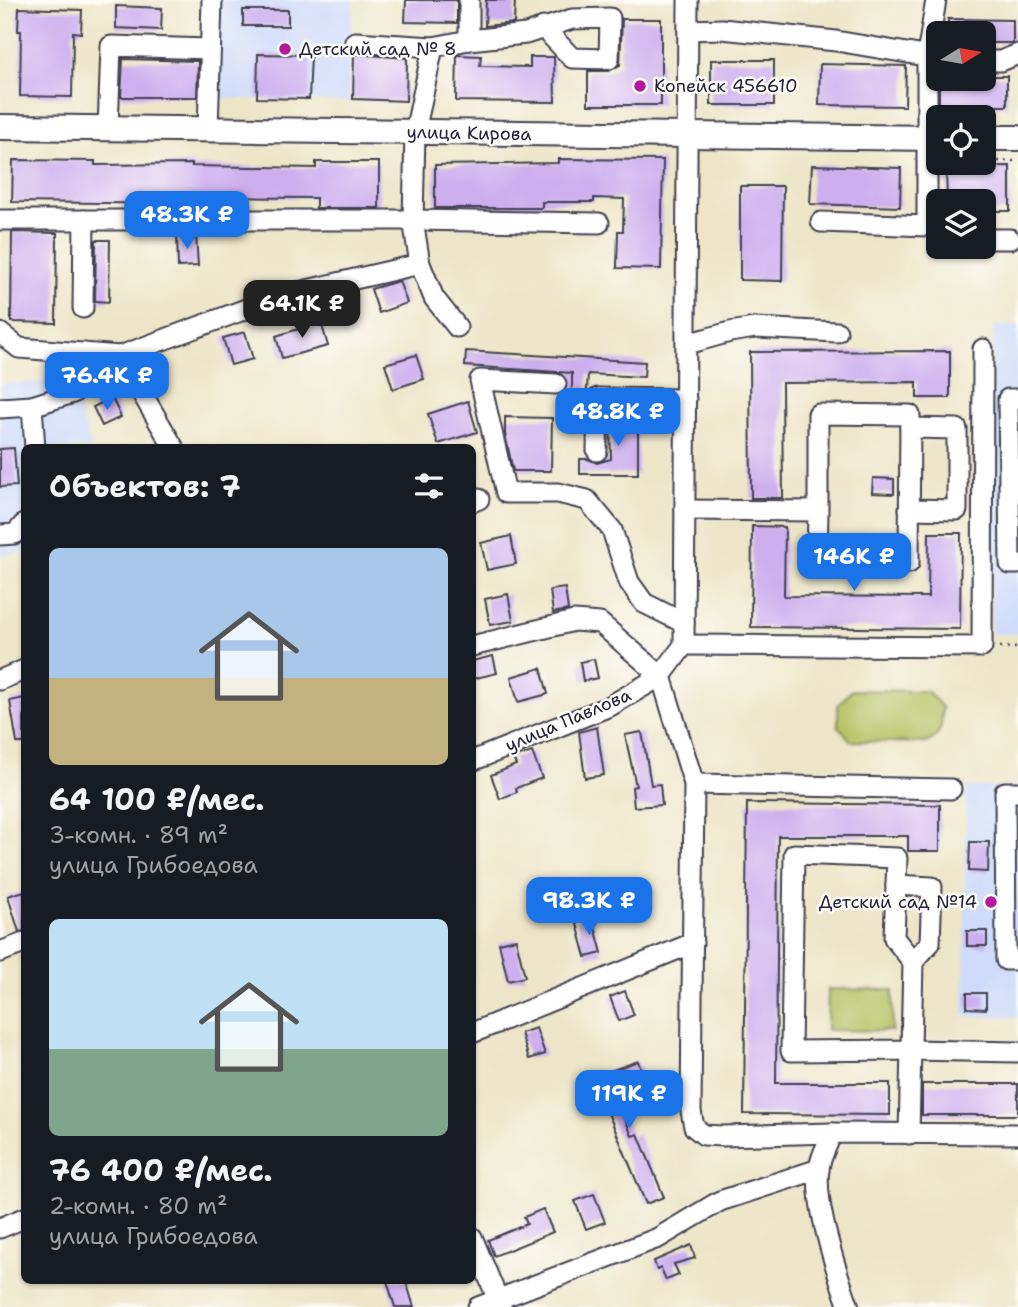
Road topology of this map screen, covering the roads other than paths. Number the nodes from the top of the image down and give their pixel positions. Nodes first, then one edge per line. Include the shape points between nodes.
1 (212, 0) edge
2 (469, 0) edge
3 (688, 0) edge
4 (936, 0) edge
5 (935, 21) edge
6 (543, 27) dead end
7 (688, 30) junction
8 (469, 40) junction
9 (355, 42) dead end
10 (433, 47) junction
11 (209, 49) junction
12 (1018, 54) edge
13 (926, 56) edge
14 (996, 61) edge
15 (0, 127) edge
16 (108, 129) junction
17 (208, 130) junction
18 (415, 132) junction
19 (688, 136) junction
20 (926, 138) edge
21 (996, 138) edge
22 (1018, 138) edge
23 (0, 220) edge
24 (84, 220) junction
25 (413, 220) junction
26 (821, 222) dead end
27 (599, 223) dead end
28 (926, 229) edge
29 (996, 239) edge
30 (1010, 239) dead end
31 (420, 264) junction
32 (83, 308) dead end
33 (457, 327) dead end
34 (837, 332) dead end
35 (0, 333) edge
36 (687, 344) junction
37 (983, 349) dead end
38 (84, 353) junction
39 (120, 356) junction
40 (556, 384) dead end
41 (686, 399) junction
42 (1018, 399) edge
43 (32, 406) junction
44 (0, 408) edge
45 (910, 428) junction
46 (35, 444) edge
47 (172, 444) edge
48 (597, 451) dead end
49 (909, 509) junction
50 (685, 510) junction
51 (818, 512) junction
52 (21, 527) edge
53 (0, 535) edge
54 (1018, 564) edge
55 (684, 623) junction
56 (476, 645) edge
57 (684, 645) junction
58 (21, 671) edge
59 (661, 677) junction
60 (0, 680) edge
61 (476, 759) edge
62 (694, 784) junction
63 (951, 789) dead end
64 (1018, 792) edge
65 (896, 885) junction
66 (693, 943) junction
67 (21, 944) edge
68 (0, 952) edge
69 (1018, 960) edge
70 (913, 962) junction
71 (476, 1030) edge
72 (911, 1050) junction
73 (1018, 1052) edge
74 (832, 1133) junction
75 (909, 1133) junction
76 (1018, 1135) edge
77 (819, 1168) junction
78 (21, 1219) edge
79 (0, 1228) edge
80 (476, 1247) edge
81 (499, 1303) edge
82 (478, 1307) edge
83 (849, 1307) edge

1 - 11 street
2 - 8 street
3 - 7 street
4 - 5 street
6 - 8 street via 526,34
7 - 13 street via 722,29 836,41
7 - 19 street
8 - 10 street
9 - 10 street
10 - 18 street
11 - 16 street via 111,46
11 - 17 street
12 - 14 street
15 - 16 main road, улица Кирова
16 - 17 main road, улица Кирова
17 - 18 main road, улица Кирова
18 - 19 main road, улица Кирова
18 - 25 street
19 - 20 main road, улица Кирова
19 - 36 street
21 - 22 main road
23 - 24 street
24 - 25 street
24 - 32 street
25 - 27 street
25 - 31 street
26 - 28 street
29 - 30 street
31 - 33 street via 434,298
31 - 39 street via 281,296
34 - 36 street via 755,328
35 - 38 street via 19,348
36 - 41 street
37 - 57 street via 982,647
38 - 39 street
38 - 43 street via 73,393
39 - 47 street
40 - 55 street via 480,380 506,493 558,493 587,500 612,530 629,582 644,603
41 - 48 street via 598,398
41 - 50 street
42 - 54 street via 1008,399 1010,564
43 - 44 street
43 - 46 street
45 - 49 street
45 - 49 street via 957,429 957,510
45 - 51 street via 910,415 818,414
49 - 51 street via 909,563 817,562
50 - 51 street
50 - 55 street
52 - 53 street via 15,534
55 - 57 street
56 - 59 street via 574,621 600,623
57 - 59 street
58 - 60 street
59 - 61 street, улица Павлова via 610,706
59 - 62 street
62 - 63 street
62 - 66 street
64 - 69 street via 1005,792 1006,960
65 - 70 street via 894,938
65 - 70 street via 932,887 930,943
65 - 72 street via 897,858 794,854 790,1051
66 - 71 street
66 - 74 street via 694,1127 704,1135 722,1136
67 - 68 street
70 - 72 street
72 - 73 street
72 - 75 street
74 - 75 street
74 - 77 street
75 - 76 street
77 - 81 street via 720,1202 658,1238
77 - 83 street via 835,1267
78 - 79 street
80 - 81 street
81 - 82 street

